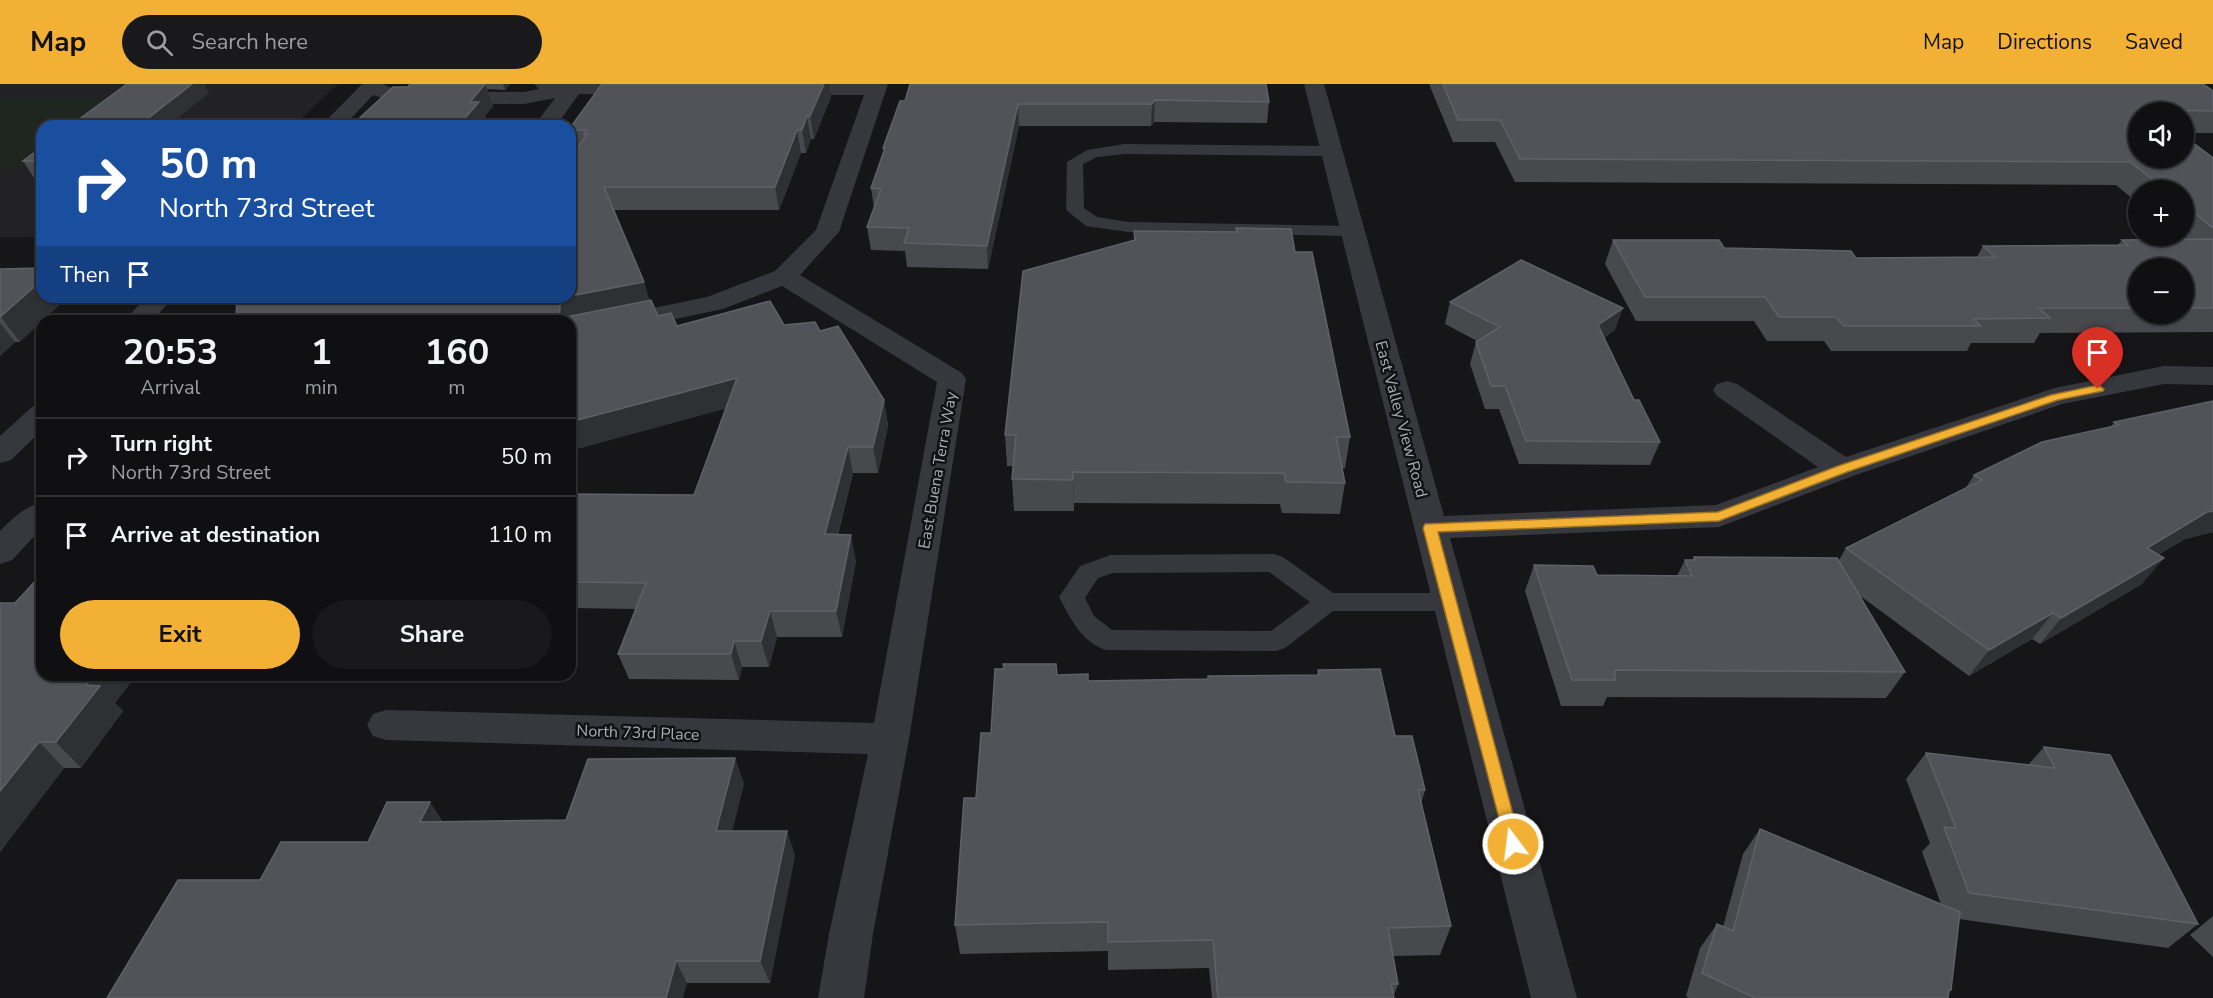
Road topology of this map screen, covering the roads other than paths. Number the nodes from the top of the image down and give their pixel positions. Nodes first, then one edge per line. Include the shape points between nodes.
1 (544, 84) edge
2 (1314, 84) edge
3 (378, 85) edge
4 (575, 86) edge
5 (877, 87) edge
6 (666, 88) edge
7 (771, 89) edge
8 (339, 120) edge
9 (550, 120) edge
10 (1331, 151) junction
11 (1352, 231) junction
12 (784, 276) junction
13 (155, 303) edge
14 (143, 315) edge
15 (576, 332) edge
16 (2213, 376) edge
17 (1726, 390) dead end
18 (36, 419) edge
19 (0, 453) edge
20 (1842, 469) junction
21 (36, 517) edge
22 (1430, 528) junction
23 (0, 552) edge
24 (1328, 602) junction
25 (1449, 602) junction
26 (386, 725) dead end
27 (890, 739) junction
28 (841, 998) edge
29 (1554, 998) edge

1 - 4 street
2 - 10 street, East Valley View Road
3 - 4 street via 397,97 482,98 524,98
3 - 8 street
4 - 6 street
4 - 9 street
5 - 7 street
5 - 12 street via 827,232
10 - 11 street, East Valley View Road
10 - 11 lane via 1124,149 1093,153 1075,162 1075,210 1092,222 1128,227
11 - 22 street, East Valley View Road
12 - 15 street via 714,303
12 - 27 street, East Buena Terra Way via 952,380
13 - 14 street
16 - 20 street via 2164,375 2055,397
17 - 20 street
18 - 19 street
20 - 22 street via 1719,516
21 - 23 street
22 - 25 street, East Valley View Road
24 - 24 lane via 1274,563 1111,564 1089,572 1072,597 1085,622 1106,640 1276,641
24 - 25 lane
25 - 29 street, East Valley View Road
26 - 27 street, North 73rd Place
27 - 28 street, East Buena Terra Way

